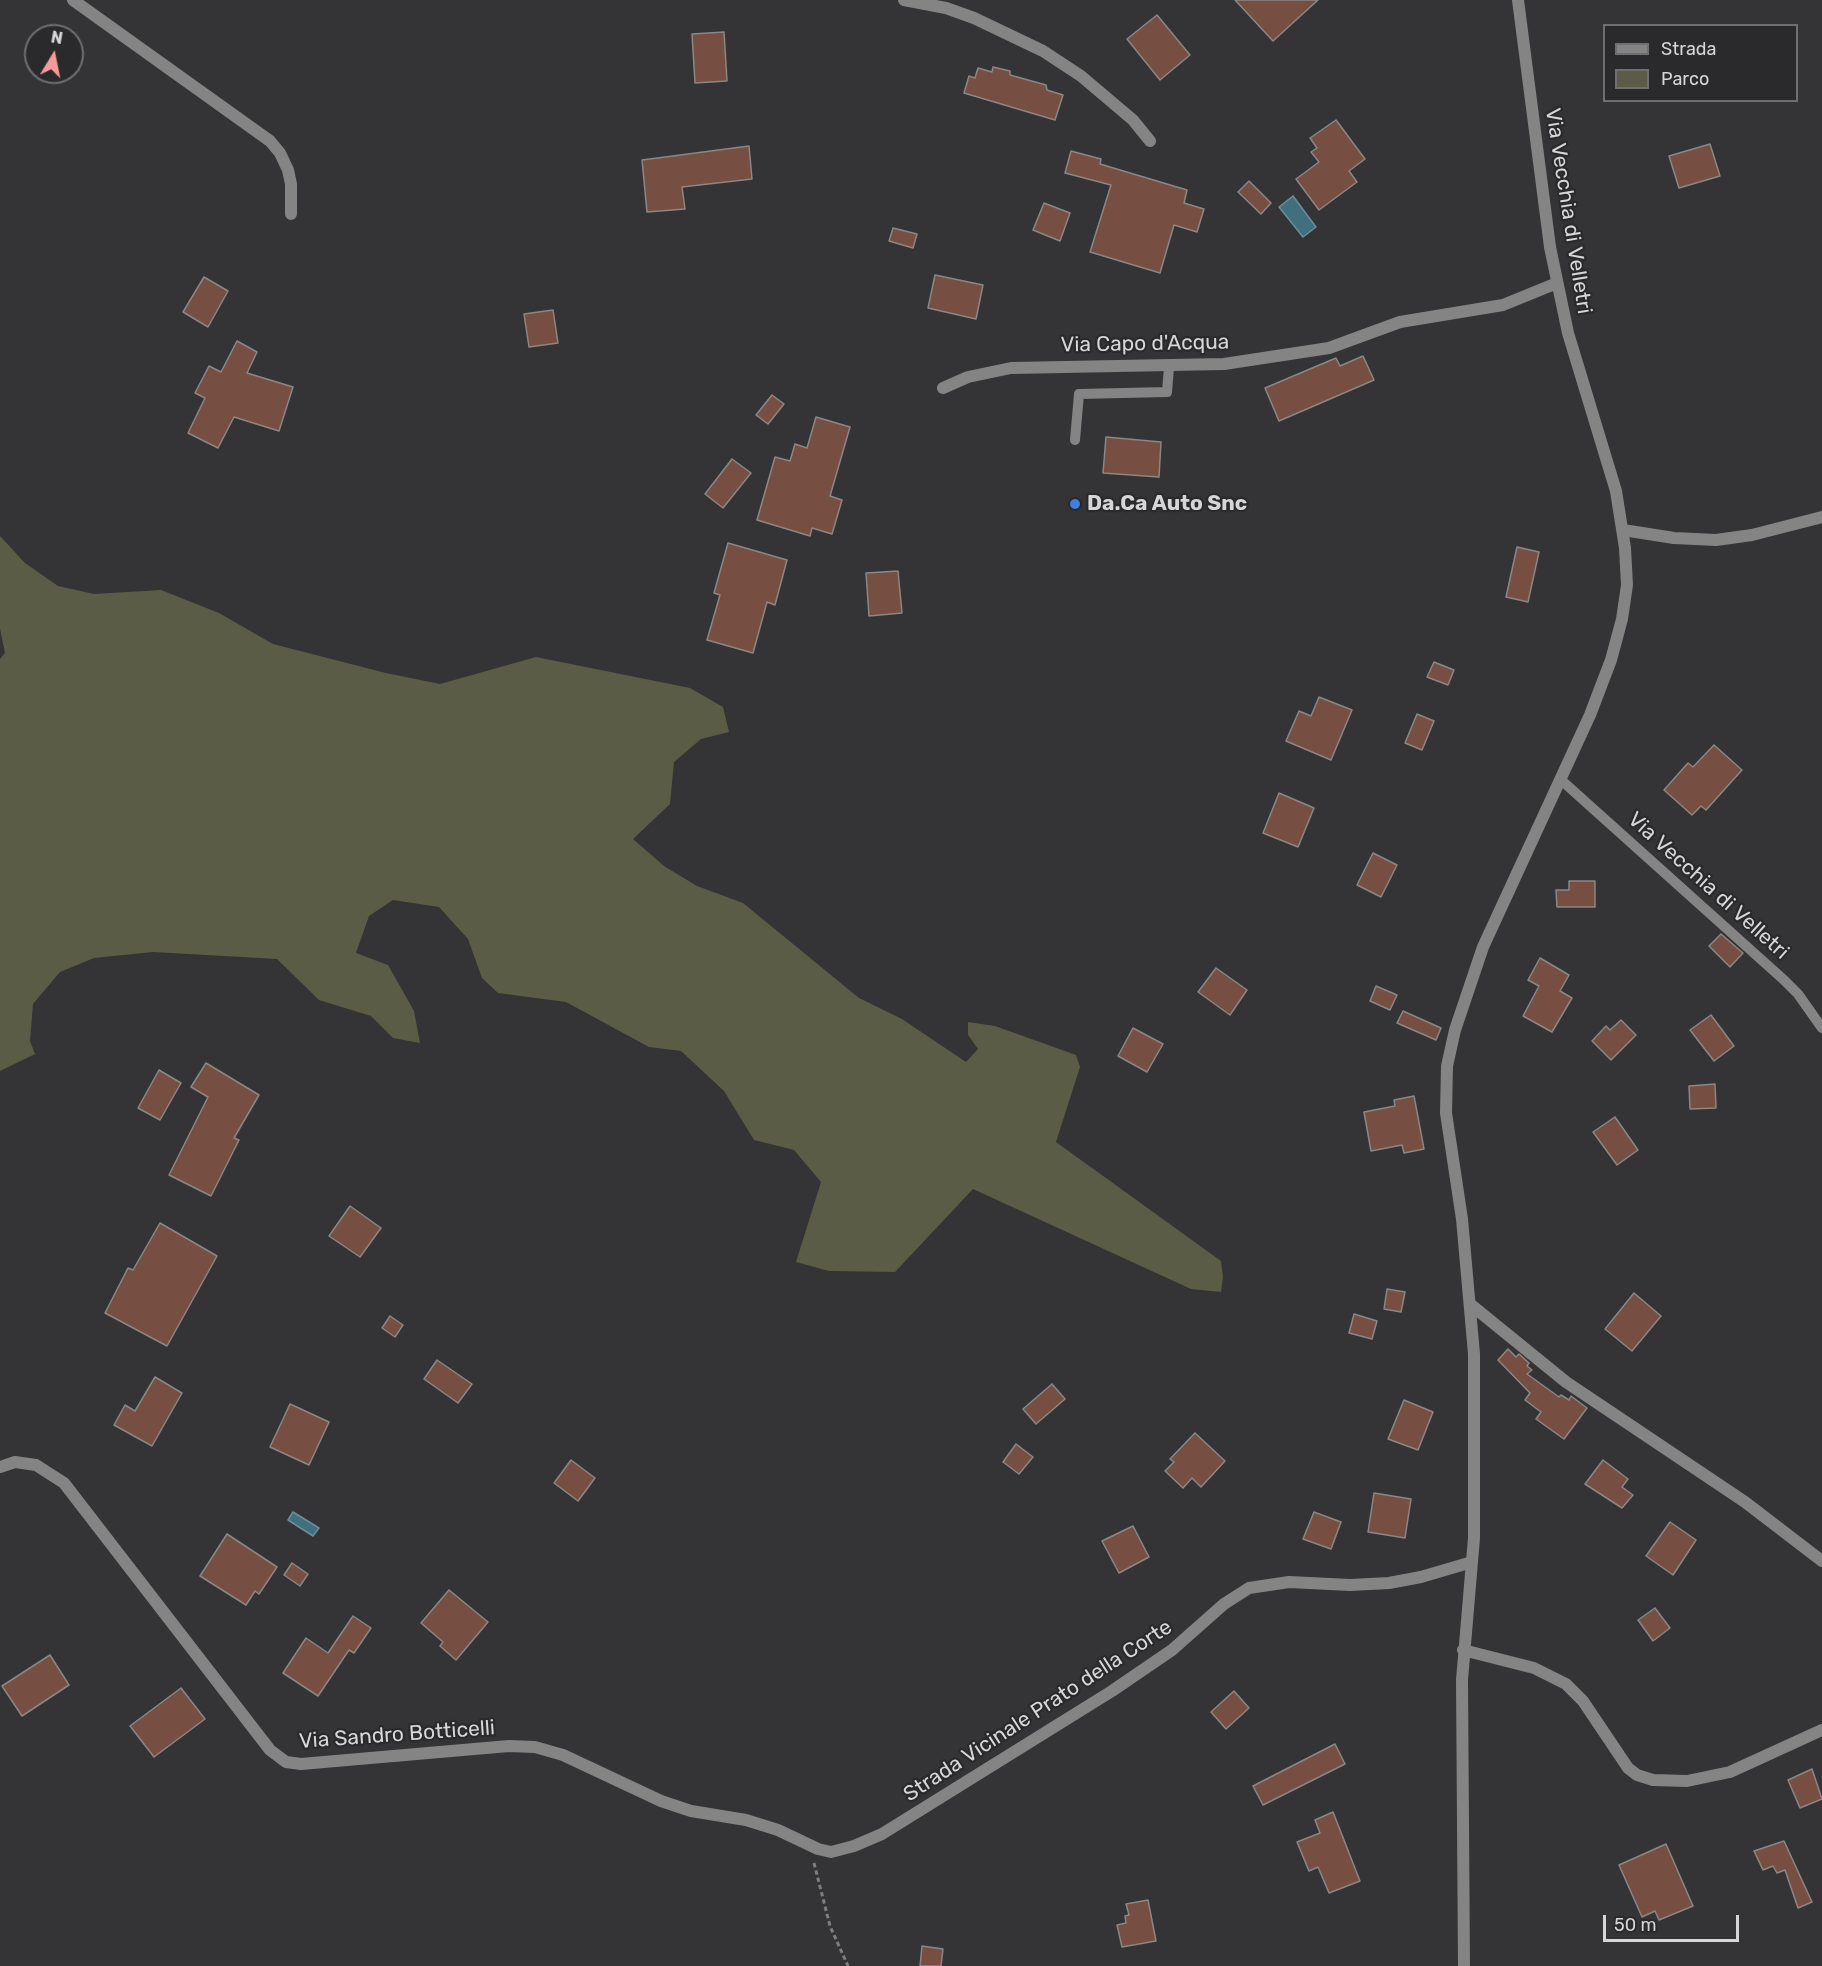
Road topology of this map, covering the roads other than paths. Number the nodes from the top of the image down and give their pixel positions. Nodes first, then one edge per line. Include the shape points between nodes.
1 (74, 0) edge
2 (904, 0) edge
3 (1518, 0) edge
4 (1150, 141) dead end
5 (291, 214) dead end
6 (1557, 283) junction
7 (1169, 367) junction
8 (943, 388) dead end
9 (1075, 440) dead end
10 (1822, 517) edge
11 (1623, 530) junction
12 (1560, 779) junction
13 (1822, 1028) edge
14 (1470, 1304) junction
15 (0, 1467) edge
16 (1822, 1561) edge
17 (1472, 1562) junction
18 (1463, 1650) junction
19 (1822, 1730) edge
20 (811, 1847) joint
21 (1464, 1966) edge

1 - 5 street via 270,141 288,170
2 - 4 street via 974,18 1043,51 1081,76 1133,120
3 - 6 street, Via Vecchia di Velletri
6 - 7 street, Via Capo d'Acqua via 1503,305 1400,322 1329,348 1224,364
6 - 11 street, Via Vecchia di Velletri via 1578,370 1611,470
7 - 8 street, Via Capo d'Acqua via 1112,364 1011,368 968,377
7 - 9 lane via 1167,392 1079,394
10 - 11 street via 1716,540
11 - 12 street, Via Vecchia di Velletri via 1627,585 1619,634 1590,715
12 - 13 lane, Via Vecchia di Velletri via 1784,980
12 - 14 street, Via Vecchia di Velletri via 1480,955 1448,1056 1446,1113
14 - 16 street via 1566,1382 1745,1502
14 - 17 street, Via Vecchia di Velletri via 1474,1354
15 - 20 street, Via Sandro Botticelli via 15,1462 36,1465 64,1483 270,1750 283,1760 301,1764 535,1747 563,1755 661,1801 691,1811 757,1823
17 - 18 street, Via Vecchia di Velletri
17 - 20 street, Strada Vicinale Prato della Corte via 1389,1583 1289,1582 1249,1588 1120,1686 888,1831 835,1851
18 - 19 street via 1534,1668 1566,1684 1583,1701 1628,1768 1653,1780 1687,1781 1730,1772
18 - 21 street, Via Vecchia di Velletri

